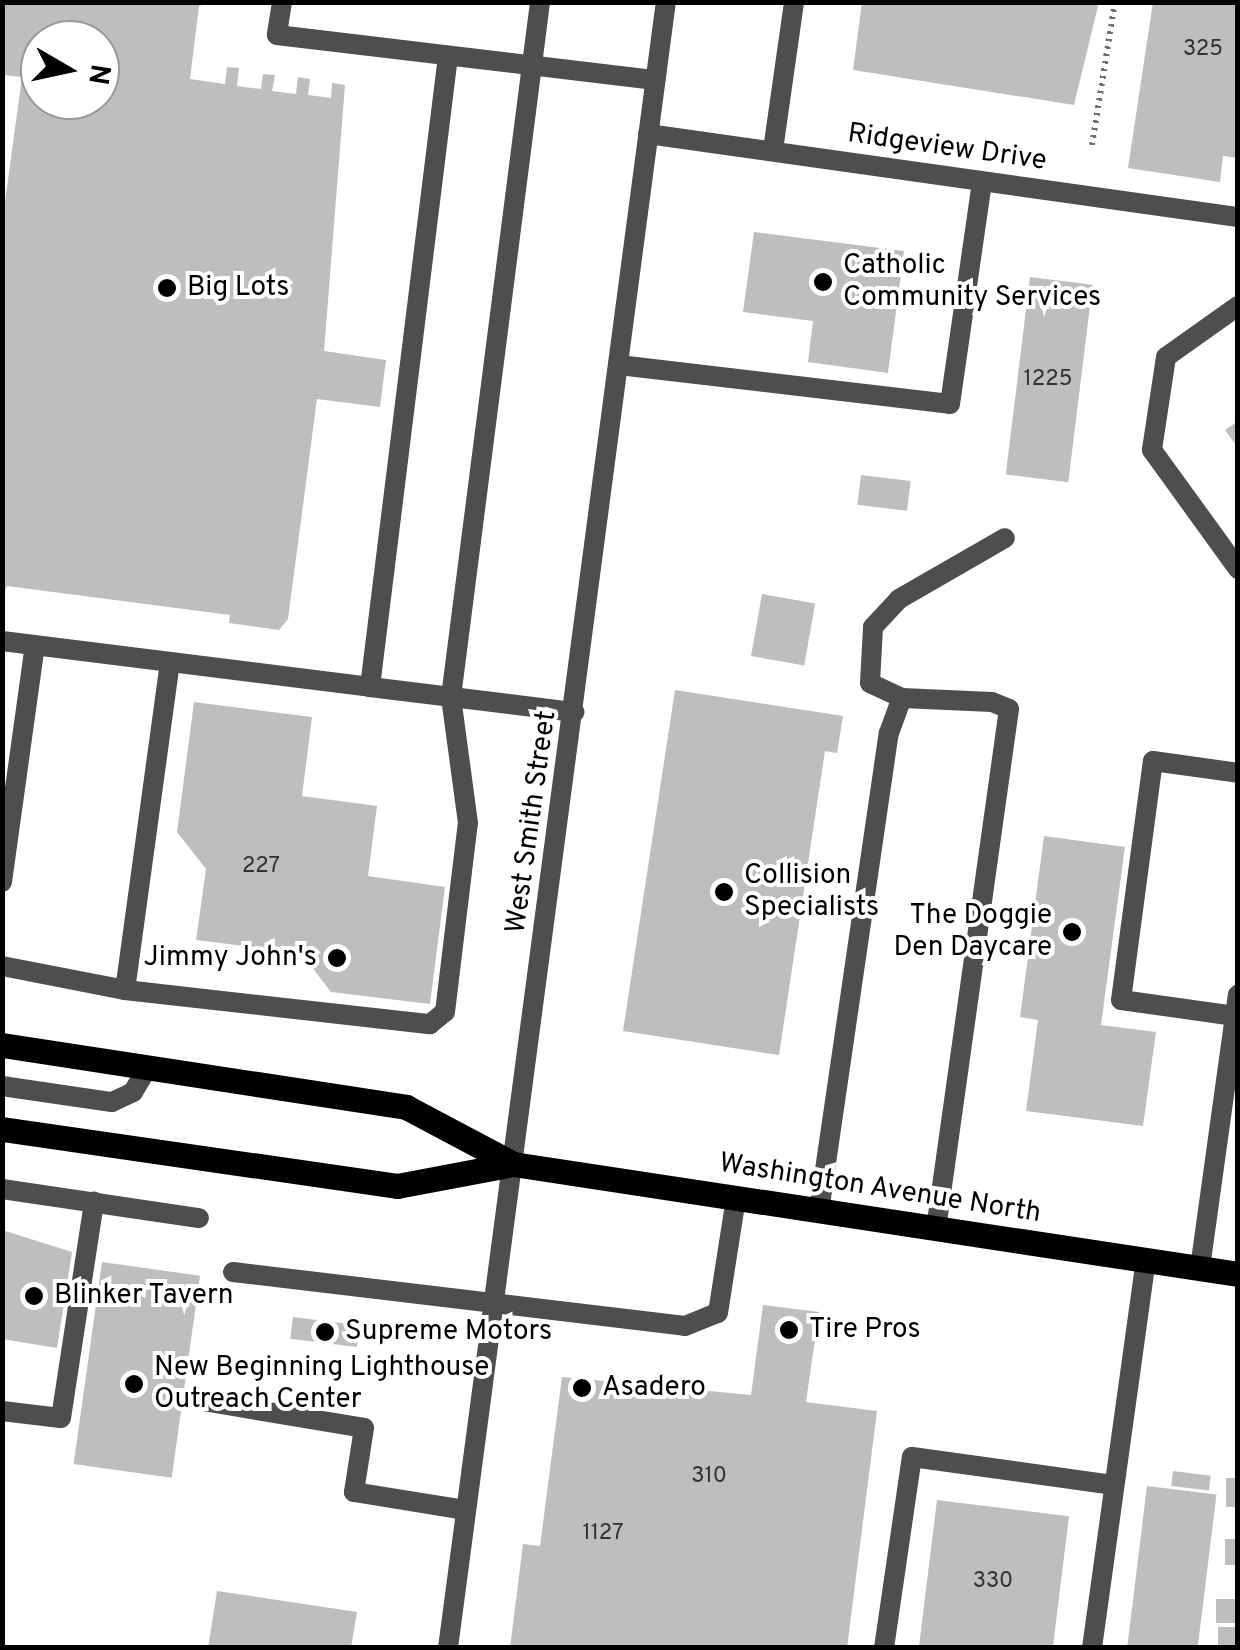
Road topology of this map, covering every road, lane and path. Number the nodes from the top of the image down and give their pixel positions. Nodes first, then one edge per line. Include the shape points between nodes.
1 (282, 2) edge
2 (540, 2) edge
3 (666, 2) edge
4 (794, 2) edge
5 (1115, 2) edge
6 (448, 56) junction
7 (532, 66) junction
8 (656, 80) junction
9 (648, 134) junction
10 (1092, 145) dead end
11 (773, 150) junction
12 (982, 180) junction
13 (1238, 218) edge
14 (1233, 308) edge
15 (619, 365) junction
16 (1004, 538) dead end
17 (1238, 569) edge
18 (2, 640) edge
19 (34, 645) junction
20 (170, 662) junction
21 (370, 688) junction
22 (451, 697) junction
23 (902, 698) junction
24 (574, 712) junction
25 (1238, 773) edge
26 (2, 882) edge
27 (2, 966) edge
28 (126, 990) junction
29 (1236, 1005) edge
30 (2, 1046) edge
31 (148, 1066) junction
32 (2, 1086) edge
33 (2, 1130) edge
34 (513, 1164) junction
35 (2, 1189) edge
36 (736, 1198) junction
37 (94, 1202) junction
38 (820, 1210) junction
39 (199, 1218) dead end
40 (936, 1228) junction
41 (1146, 1260) junction
42 (1200, 1268) junction
43 (233, 1272) dead end
44 (1238, 1274) edge
45 (493, 1300) junction
46 (203, 1401) dead end
47 (2, 1411) edge
48 (1114, 1485) junction
49 (466, 1510) junction
50 (448, 1648) edge
51 (884, 1648) edge
52 (1092, 1648) edge

1 - 6 street via 278,35
2 - 7 street
3 - 8 street, West Smith Street
4 - 11 street
5 - 10 path
6 - 7 street
6 - 21 street
7 - 8 street
7 - 22 street
8 - 9 street, West Smith Street
9 - 11 street, Ridgeview Drive
9 - 15 street, West Smith Street
11 - 12 street, Ridgeview Drive
12 - 13 street, Ridgeview Drive
12 - 15 street via 950,404
14 - 17 street via 1166,357 1152,450
15 - 24 street, West Smith Street
16 - 23 street via 899,598 872,626 870,682
18 - 19 street
19 - 20 street
19 - 26 street
20 - 21 street
20 - 28 street
21 - 22 street
22 - 24 street
22 - 28 street via 468,823 445,1012 411,1026
23 - 38 street via 889,733
23 - 40 street via 1010,709
24 - 34 street, West Smith Street
25 - 29 street via 1152,762 1122,1000
27 - 28 street
29 - 42 street
30 - 31 main road, Washington Avenue North
31 - 32 street via 134,1092 112,1102
31 - 34 main road, Washington Avenue North via 406,1107
33 - 34 main road, Washington Avenue North via 396,1186
34 - 36 main road, Washington Avenue North
34 - 45 street, West Smith Street
35 - 37 street
36 - 38 main road, Washington Avenue North
36 - 45 street via 718,1313 684,1326
37 - 39 street
37 - 47 street via 62,1418
38 - 40 main road, Washington Avenue North
40 - 41 main road, Washington Avenue North
41 - 42 main road, Washington Avenue North
41 - 48 street
42 - 44 main road, Washington Avenue North
43 - 45 street
45 - 49 street, West Smith Street
46 - 49 street via 364,1428 354,1492
48 - 51 street via 912,1457
48 - 52 street
49 - 50 street, West Smith Street

